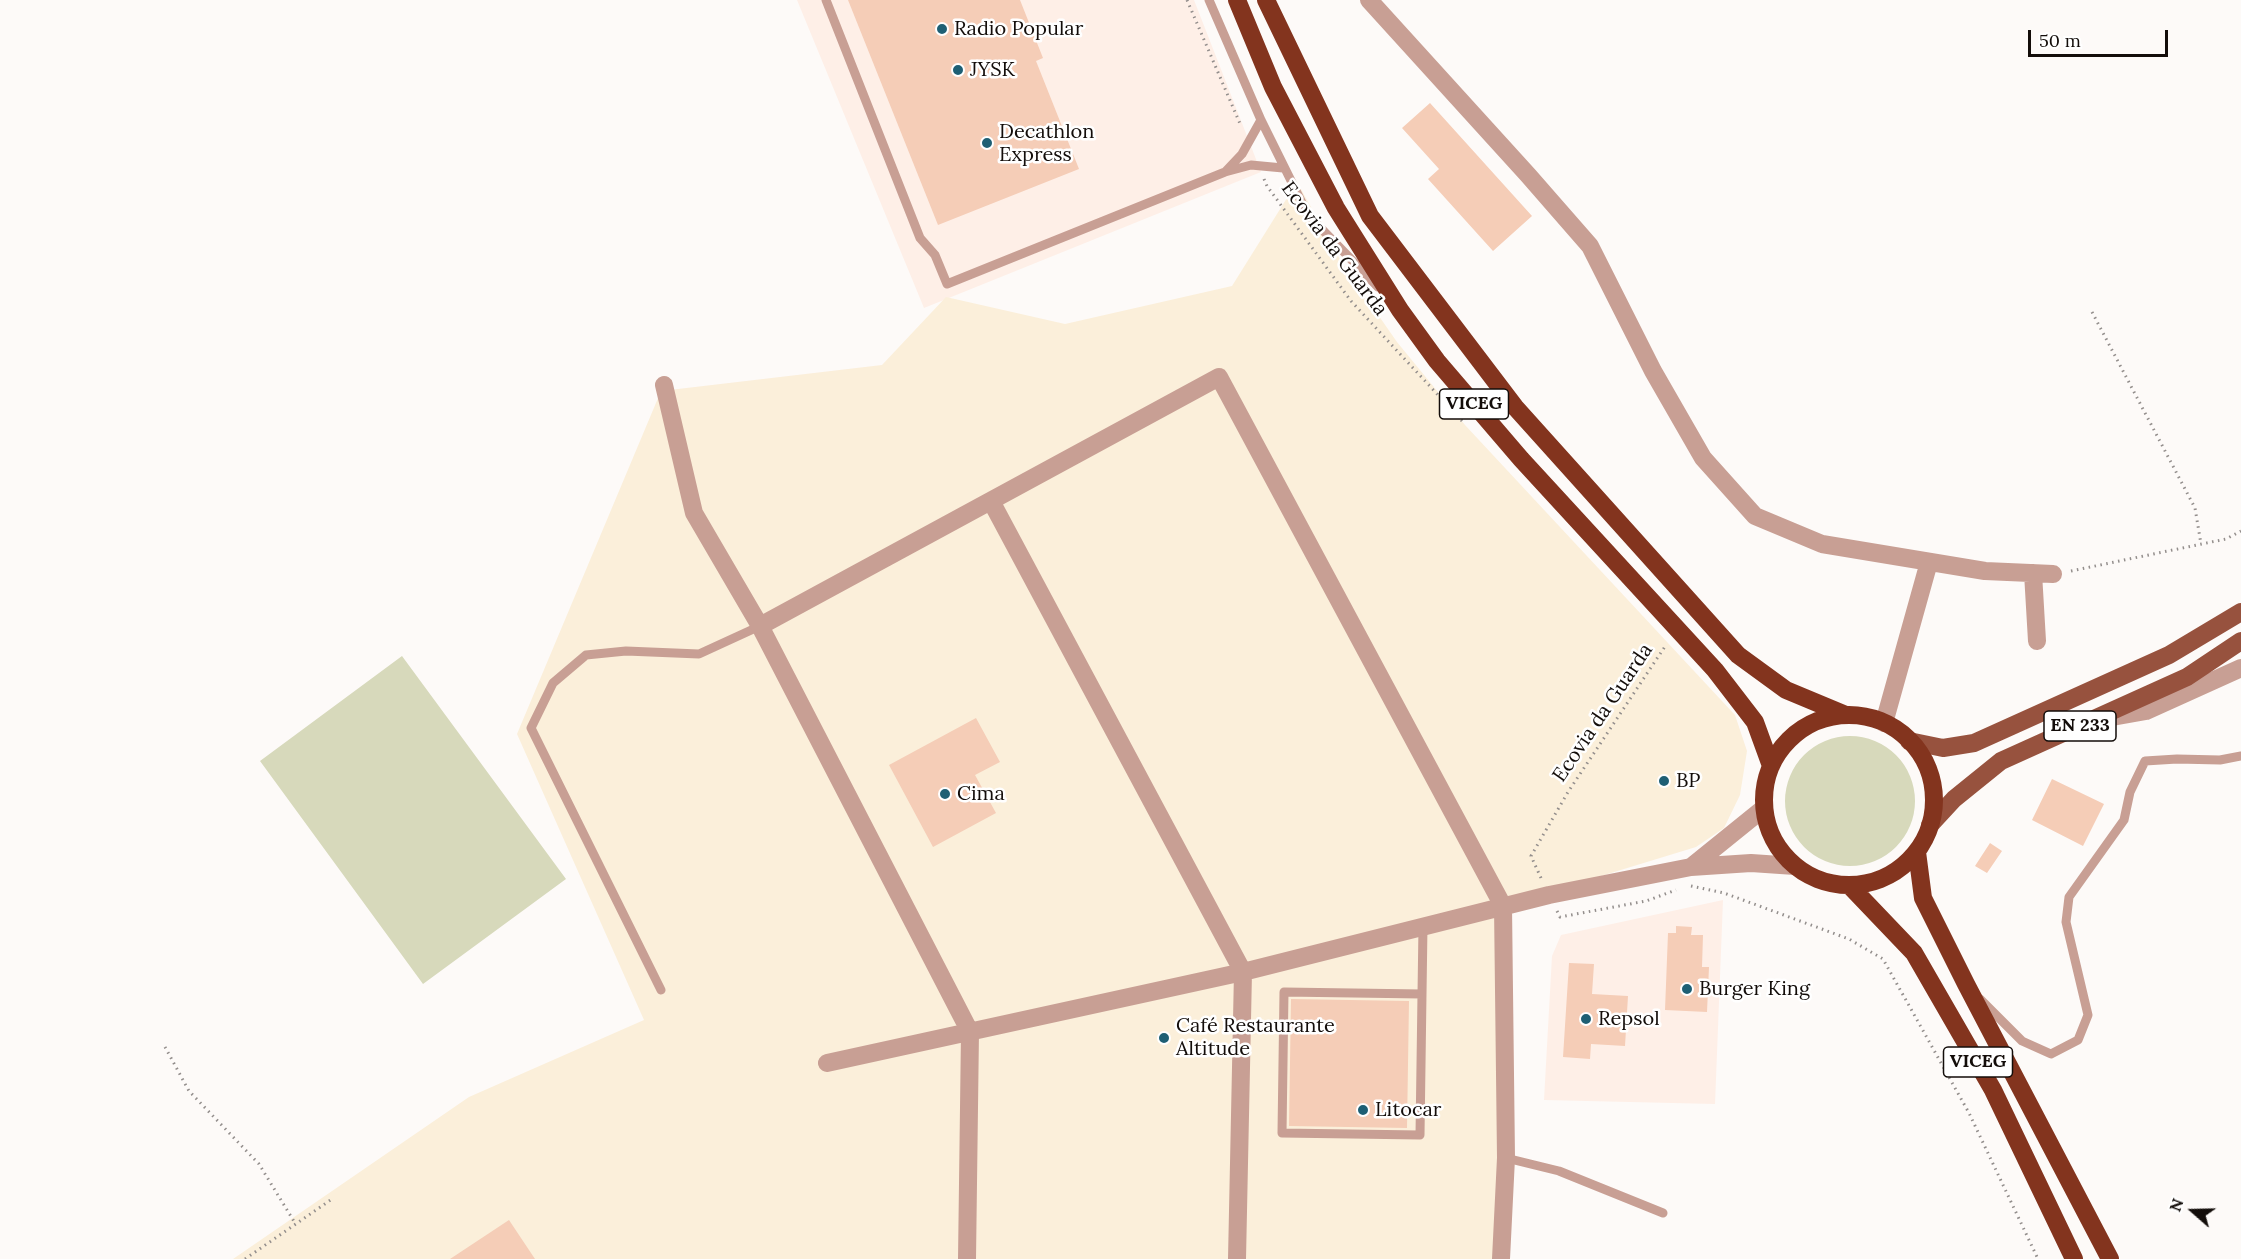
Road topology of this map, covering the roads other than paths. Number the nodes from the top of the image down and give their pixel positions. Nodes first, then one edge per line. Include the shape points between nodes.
1 (826, 0) edge
2 (1209, 0) edge
3 (1237, 0) edge
4 (1266, 0) edge
5 (1369, 0) edge
6 (1261, 120) junction
7 (1283, 168) junction
8 (1225, 172) junction
9 (1400, 310) junction
10 (664, 386) dead end
11 (991, 501) junction
12 (1929, 562) junction
13 (2033, 573) junction
14 (2053, 574) road end
15 (2241, 612) edge
16 (760, 626) junction
17 (2037, 641) dead end
18 (2241, 641) edge
19 (2241, 668) edge
20 (1846, 715) junction
21 (2090, 721) junction
22 (1884, 723) junction
23 (1909, 741) junction
24 (2241, 756) edge
25 (1771, 766) junction
26 (1764, 808) junction
27 (1930, 825) junction
28 (1917, 852) junction
29 (1691, 867) junction
30 (1795, 867) junction
31 (1850, 886) junction
32 (1503, 906) junction
33 (1423, 926) junction
34 (1243, 972) junction
35 (1966, 984) junction
36 (661, 990) dead end
37 (1422, 994) junction
38 (970, 1032) junction
39 (827, 1063) dead end
40 (1506, 1158) junction
41 (1663, 1213) dead end
42 (967, 1259) edge
43 (1237, 1259) edge
44 (1500, 1259) edge
45 (2074, 1259) edge
46 (2109, 1259) edge

1 - 8 lane via 920,238 935,255 947,284
2 - 6 lane
3 - 9 highway, VICEG via 1273,87 1336,207
4 - 20 highway, VICEG via 1370,216 1515,407 1738,655 1786,690
5 - 12 street via 1590,246 1703,458 1755,516 1822,544
6 - 7 lane
6 - 8 lane via 1242,154
7 - 8 lane via 1251,165
7 - 9 lane via 1308,214
9 - 25 highway, VICEG via 1437,362 1521,459 1715,670 1755,722
10 - 16 street via 694,513
11 - 16 street
11 - 32 street via 1219,377
11 - 34 street
12 - 13 street via 1985,571
12 - 22 street
13 - 14 street
13 - 17 street
15 - 23 main road, EN 233 via 2169,655 1974,743 1943,748
16 - 36 lane via 699,654 626,651 586,655 553,683 531,728
16 - 38 street
18 - 21 main road, EN 233 via 2187,677
19 - 21 street via 2146,711
20 - 22 highway
20 - 25 highway via 1823,719 1802,730 1784,746
21 - 27 main road, EN 233 via 2001,760
22 - 23 highway
23 - 27 highway via 1932,780 1934,803
24 - 35 lane via 2145,761 2130,792 2124,820 2069,897 2066,922 2088,1015 2078,1040 2052,1054 2022,1041
25 - 26 highway
26 - 29 street
26 - 30 highway via 1779,850
27 - 28 highway
28 - 31 highway via 1884,878
28 - 35 highway, VICEG via 1923,898
29 - 30 street via 1751,863
29 - 32 street
30 - 31 highway via 1831,884
31 - 45 highway, VICEG via 1914,953 1994,1090
32 - 33 street
32 - 40 street
33 - 34 street
33 - 37 lane
34 - 38 street
34 - 43 street
35 - 46 highway, VICEG
37 - 37 lane via 1420,1135 1282,1133 1284,992
38 - 39 street
38 - 42 street
40 - 41 lane via 1559,1171
40 - 44 street

